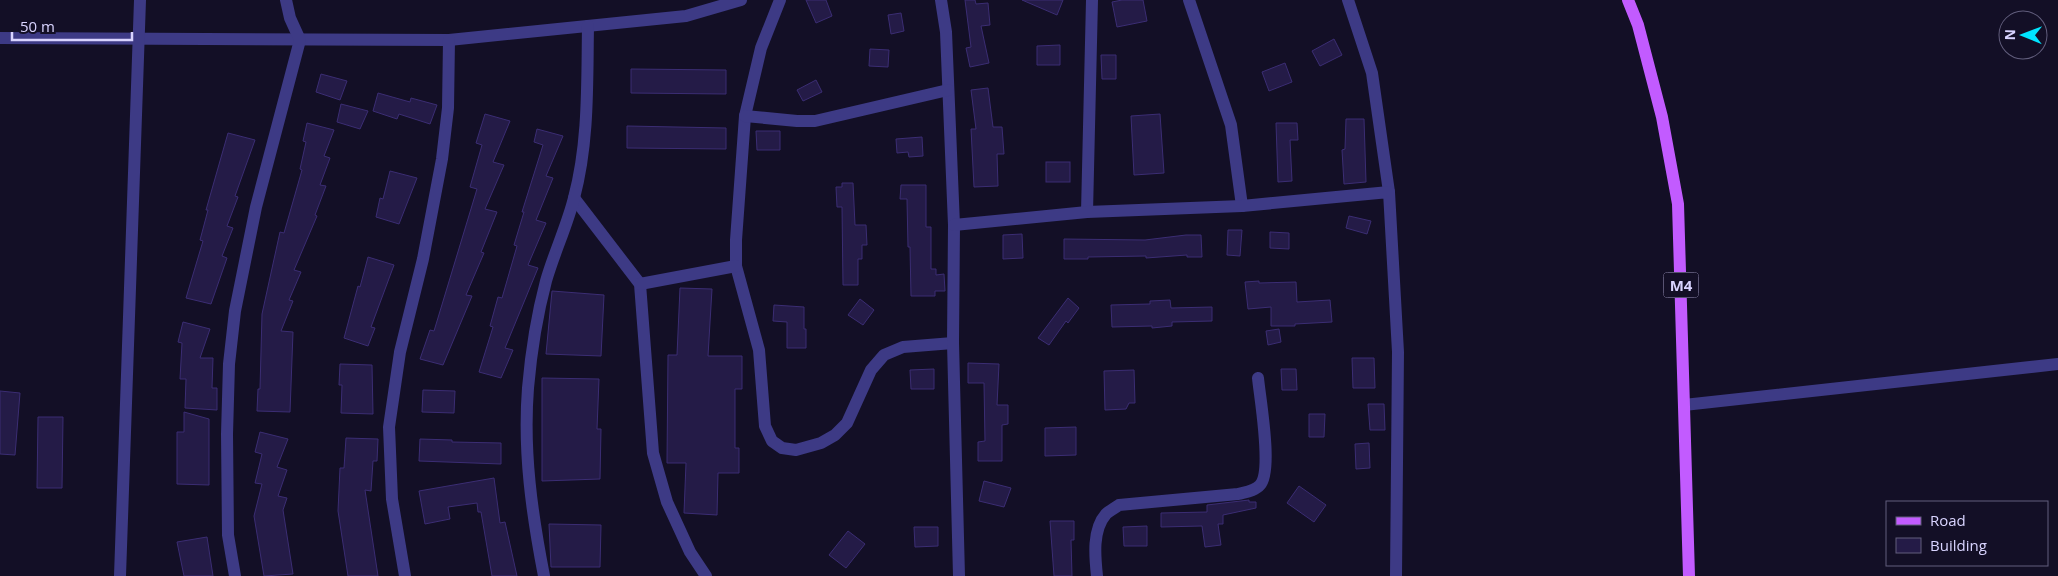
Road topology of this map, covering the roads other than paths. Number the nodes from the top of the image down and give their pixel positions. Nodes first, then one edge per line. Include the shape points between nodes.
1 (140, 0) edge
2 (286, 0) edge
3 (740, 0) edge
4 (780, 0) edge
5 (941, 0) edge
6 (1092, 0) edge
7 (1189, 0) edge
8 (1348, 0) edge
9 (1628, 0) edge
10 (588, 26) junction
11 (0, 38) edge
12 (138, 40) junction
13 (300, 40) junction
14 (449, 40) junction
15 (948, 90) junction
16 (745, 116) junction
17 (1389, 192) junction
18 (574, 198) junction
19 (1242, 206) junction
20 (1087, 212) junction
21 (954, 226) junction
22 (736, 266) junction
23 (640, 284) junction
24 (952, 343) junction
25 (2058, 364) edge
26 (1258, 378) dead end
27 (1684, 405) junction
28 (120, 576) edge
29 (236, 576) edge
30 (405, 576) edge
31 (544, 576) edge
32 (706, 576) edge
33 (959, 576) edge
34 (1096, 576) edge
35 (1396, 576) edge
36 (1689, 576) edge

1 - 12 street
2 - 13 street
3 - 10 street via 686,16
4 - 16 street via 760,48
5 - 15 street via 946,32
6 - 20 street
7 - 19 street via 1231,125
8 - 17 street via 1372,73
9 - 27 main road, M4 via 1638,25 1662,117 1678,204
10 - 14 street
10 - 18 street via 585,136
11 - 12 street
12 - 13 street
12 - 28 street
13 - 14 street
13 - 29 street via 256,207 234,320 226,434 228,536
14 - 30 street via 448,108 442,159 423,259 400,352 389,427 392,499
15 - 16 street via 815,121
15 - 21 street
16 - 22 street
17 - 19 street
17 - 35 street via 1398,352
18 - 23 street
18 - 31 street via 546,281 528,389 527,460 532,512
19 - 20 street
20 - 21 street
21 - 24 street
22 - 23 street
22 - 24 street via 759,350 765,426 772,441 782,448 796,450 835,435 847,423 871,370 884,354 904,347
23 - 32 street via 653,453 667,502 690,552
24 - 33 street
25 - 27 street
26 - 34 street via 1267,462 1260,485 1238,494 1119,505 1106,514 1099,526
27 - 36 main road, M4

